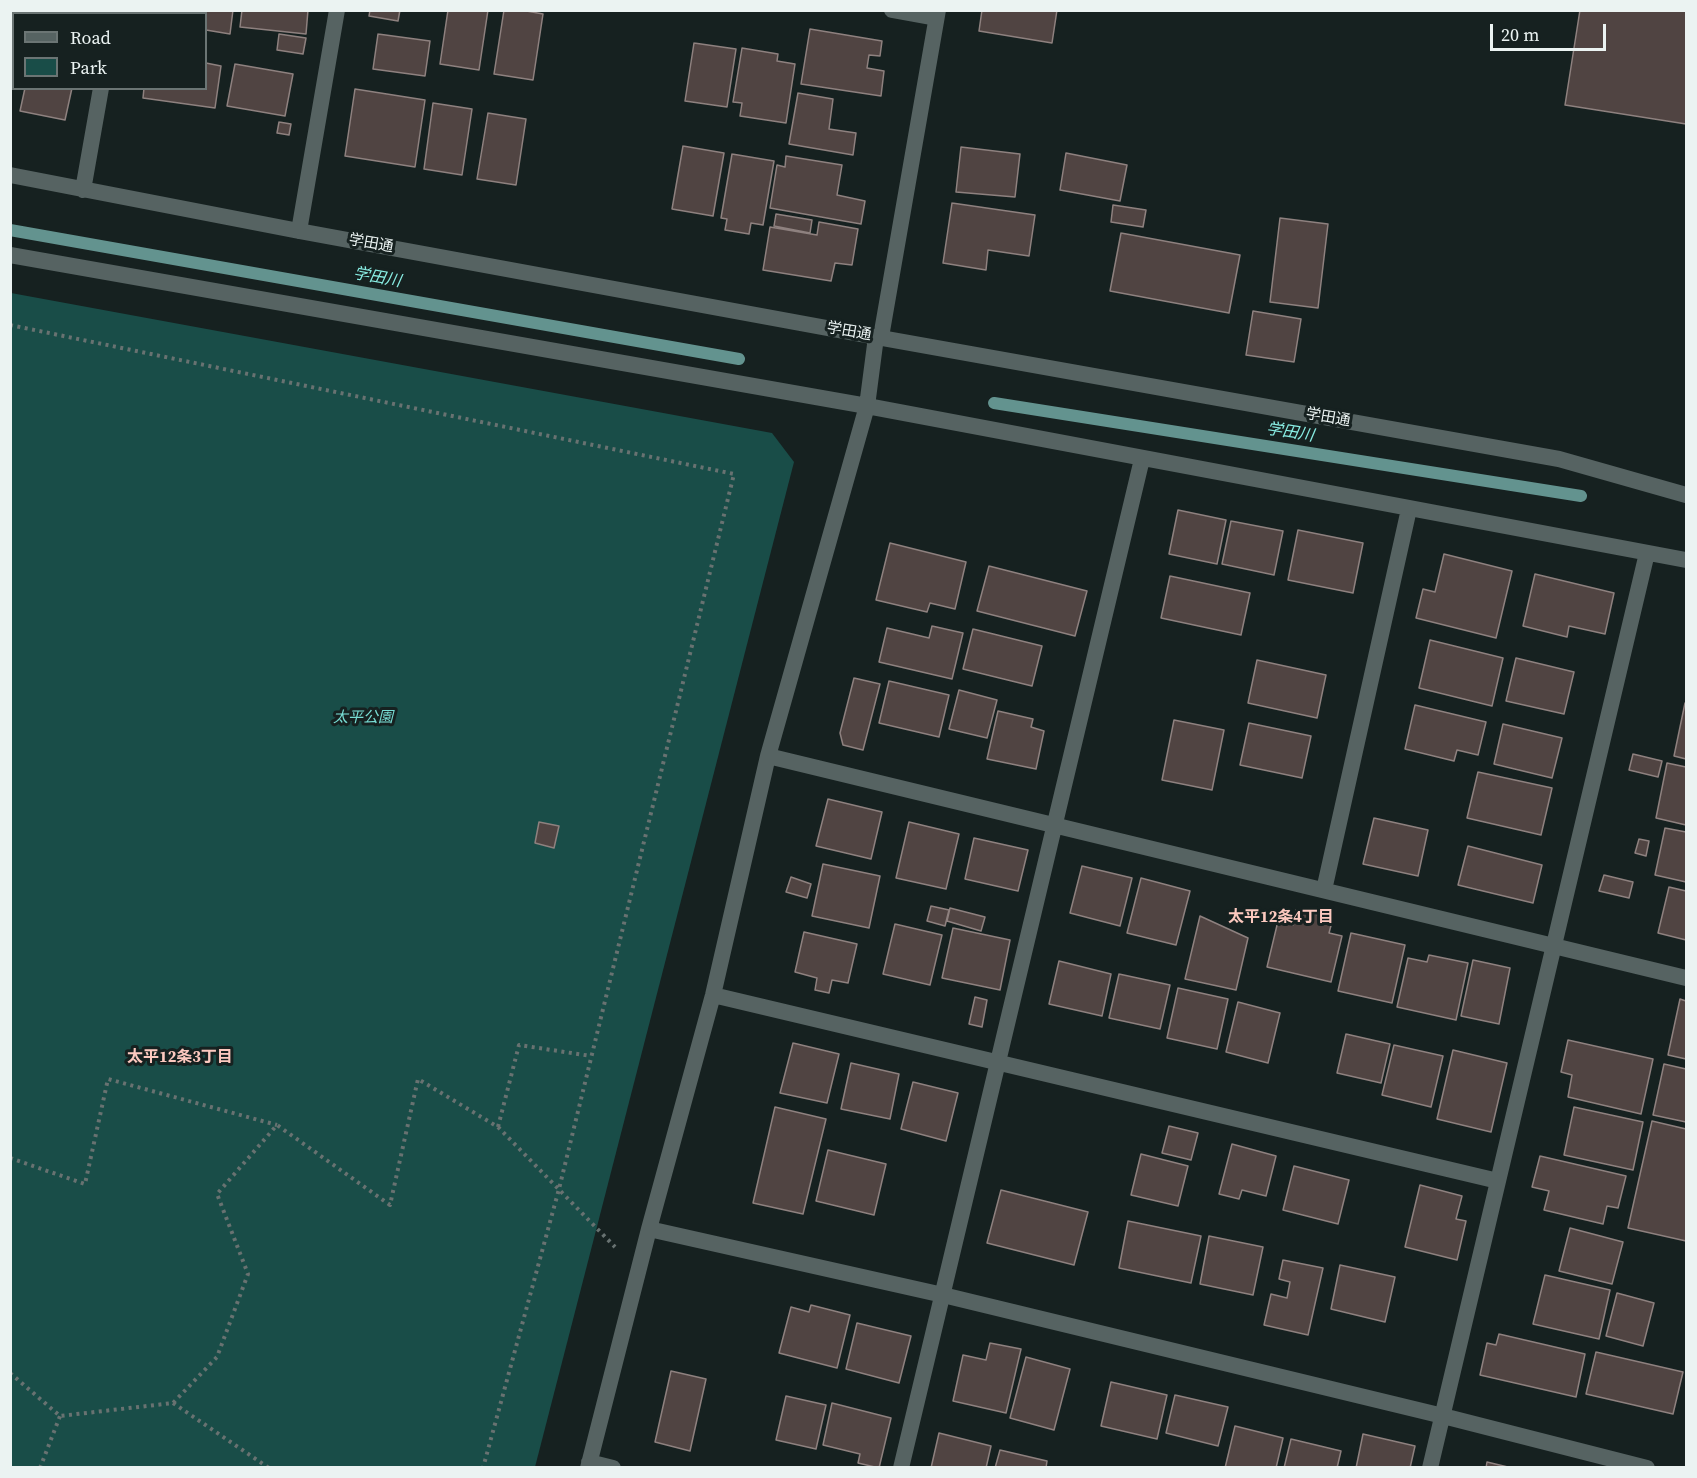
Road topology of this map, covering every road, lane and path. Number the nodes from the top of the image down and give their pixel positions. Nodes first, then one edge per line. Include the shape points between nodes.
1 (337, 10) edge
2 (892, 10) edge
3 (937, 14) edge
4 (101, 90) edge
5 (10, 175) edge
6 (83, 190) junction
7 (299, 231) junction
8 (10, 255) edge
9 (10, 325) edge
10 (878, 337) junction
11 (867, 406) junction
12 (1142, 459) junction
13 (1686, 495) edge
14 (1409, 509) junction
15 (1647, 553) junction
16 (1686, 560) edge
17 (768, 756) junction
18 (1055, 825) junction
19 (1324, 890) junction
20 (1554, 946) junction
21 (1686, 978) edge
22 (712, 995) junction
23 (591, 1056) junction
24 (999, 1062) junction
25 (277, 1125) junction
26 (498, 1127) junction
27 (10, 1158) edge
28 (1498, 1181) junction
29 (559, 1189) junction
30 (649, 1229) junction
31 (639, 1270) junction
32 (943, 1295) junction
33 (10, 1373) edge
34 (173, 1403) junction
35 (60, 1416) junction
36 (1443, 1416) junction
37 (589, 1465) edge
38 (40, 1467) edge
39 (269, 1467) edge
40 (483, 1467) edge
41 (613, 1467) edge
42 (901, 1467) edge
43 (1430, 1467) edge
44 (1647, 1467) edge

1 - 7 street
2 - 3 street
3 - 10 street
4 - 6 street
5 - 6 street, 学田通
6 - 7 street, 学田通
7 - 10 street, 学田通
8 - 11 street
9 - 23 path via 734,474
10 - 11 street
10 - 13 street, 学田通 via 1559,459
11 - 12 street
11 - 17 street
12 - 14 street
12 - 18 street
14 - 15 street
14 - 19 street
15 - 16 street
15 - 20 street
17 - 18 street
17 - 22 street
18 - 19 street
18 - 24 street
19 - 20 street
20 - 21 street
20 - 28 street
22 - 24 street
22 - 30 street
23 - 26 path via 519,1045
23 - 29 path
24 - 28 street
24 - 32 street
25 - 26 path via 390,1204 418,1078
25 - 27 path via 108,1078 86,1184
25 - 34 path via 217,1194 248,1274 217,1357
26 - 29 path
28 - 36 street
29 - 31 path
29 - 40 path
30 - 31 street
30 - 32 street
31 - 37 street
32 - 36 street
32 - 42 street
33 - 35 path
34 - 35 path
34 - 39 path
35 - 38 path
36 - 43 street
36 - 44 street
37 - 41 street

